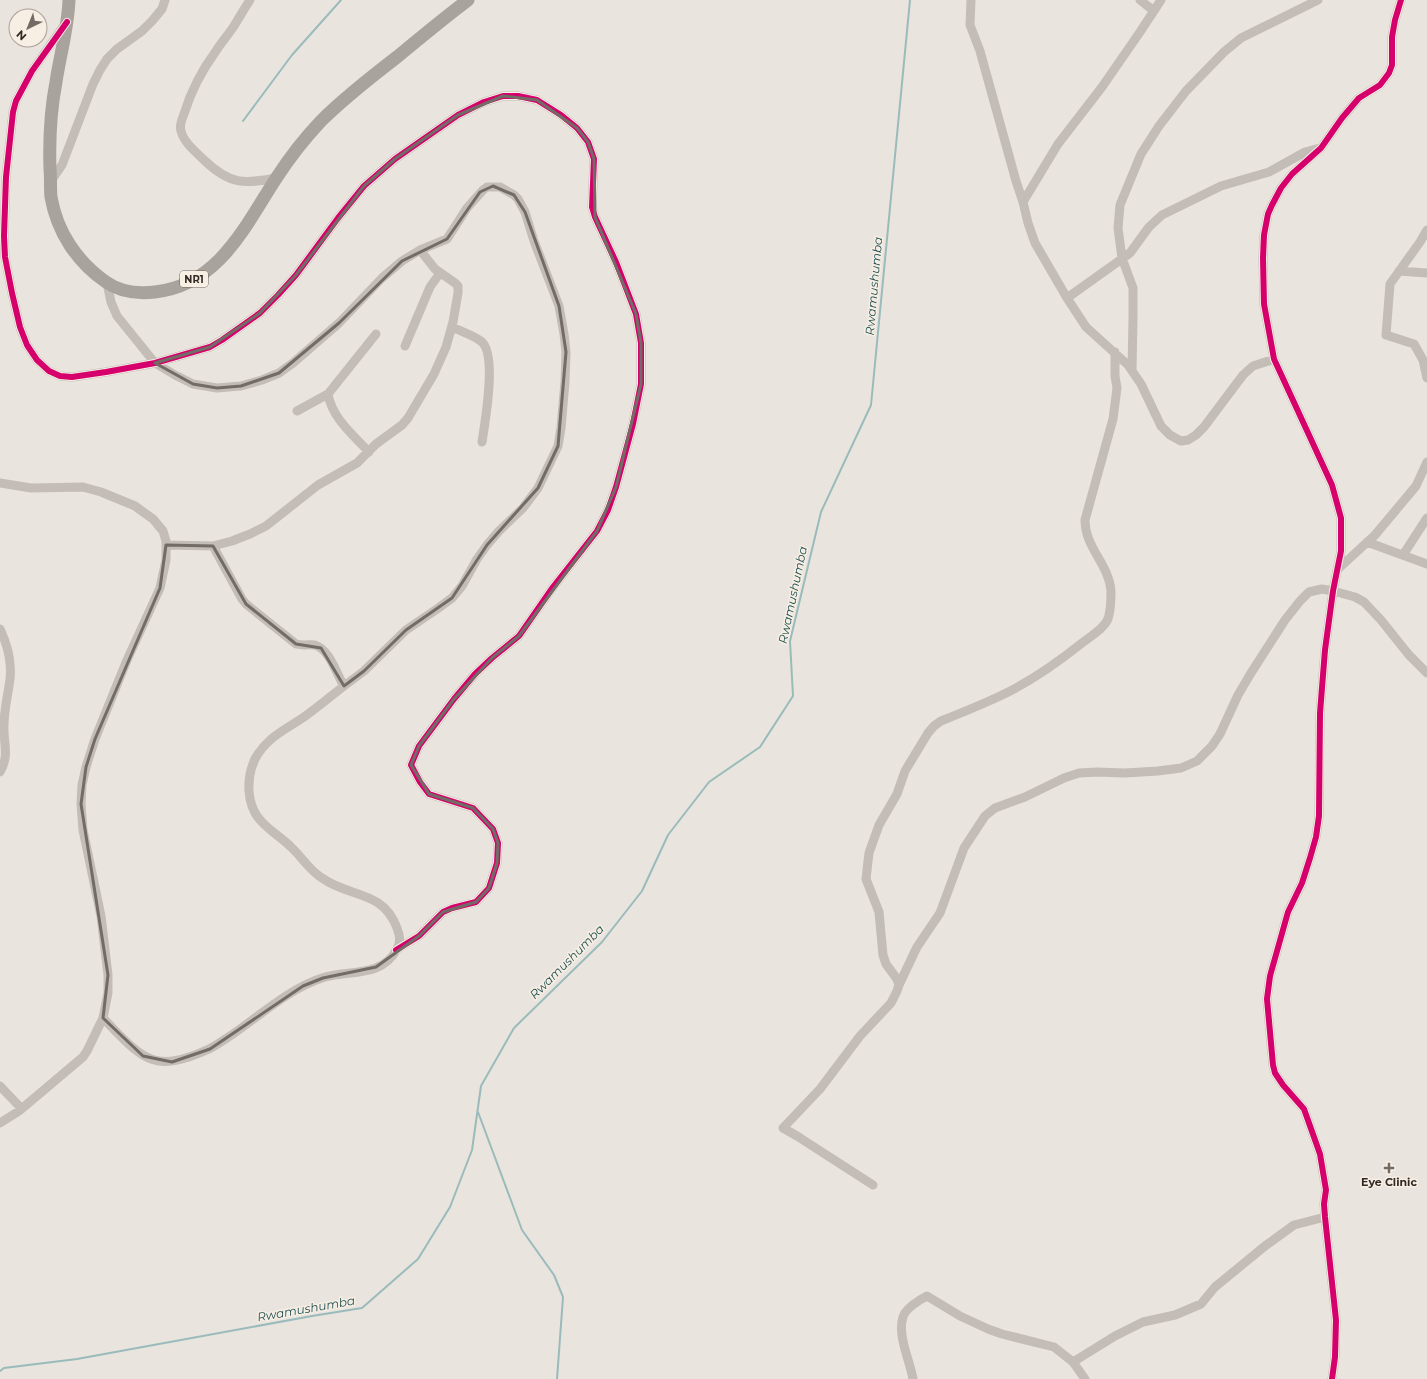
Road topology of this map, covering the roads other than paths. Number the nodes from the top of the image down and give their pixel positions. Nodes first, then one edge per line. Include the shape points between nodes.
1 (69, 0) edge
2 (165, 0) edge
3 (250, 0) edge
4 (468, 0) edge
5 (971, 0) edge
6 (1140, 0) edge
7 (1161, 0) edge
8 (1318, 0) edge
9 (1401, 0) edge
10 (1154, 11) junction
11 (67, 22) junction
12 (1321, 148) junction
13 (277, 178) junction
14 (51, 181) junction
15 (1023, 202) junction
16 (1427, 230) edge
17 (2, 236) edge
18 (420, 250) junction
19 (1122, 258) junction
20 (1399, 271) junction
21 (440, 273) junction
22 (1427, 273) edge
23 (107, 283) junction
24 (1067, 298) junction
25 (452, 327) junction
26 (376, 334) dead end
27 (405, 346) dead end
28 (1115, 352) junction
29 (1274, 359) junction
30 (155, 363) junction
31 (1132, 370) junction
32 (1427, 378) edge
33 (328, 394) junction
34 (297, 411) dead end
35 (482, 442) dead end
36 (369, 452) junction
37 (1427, 462) edge
38 (0, 483) edge
39 (1427, 518) edge
40 (1367, 542) junction
41 (166, 545) junction
42 (213, 546) junction
43 (1403, 555) junction
44 (1427, 564) edge
45 (1338, 569) junction
46 (1333, 591) junction
47 (0, 629) edge
48 (1427, 673) edge
49 (344, 686) junction
50 (0, 772) edge
51 (396, 950) junction
52 (899, 985) junction
53 (103, 1018) junction
54 (0, 1086) edge
55 (21, 1108) junction
56 (0, 1123) edge
57 (873, 1185) dead end
58 (1325, 1217) junction
59 (1073, 1362) junction
60 (1082, 1378) edge
61 (913, 1379) edge
62 (1332, 1379) edge

1 - 11 highway, NR1
2 - 14 street via 162,9 152,21 117,49 100,70 62,165
3 - 13 street via 196,84 180,125 185,139 192,148 226,176 241,182
4 - 13 highway, NR1 via 322,120
5 - 15 street via 970,25 980,51
6 - 10 street
7 - 10 street
8 - 19 street via 1235,43 1186,91 1159,126 1141,154 1120,205 1118,228
9 - 12 street via 1392,37 1389,74 1380,85 1359,98
10 - 15 street via 1102,87 1058,144
11 - 14 highway, NR1 via 55,83 50,126
11 - 17 street via 32,71 16,101 6,177
12 - 19 street via 1305,152 1269,172 1221,186 1162,215 1130,253
12 - 29 street via 1292,174 1281,188 1268,214 1264,235 1264,304
13 - 23 highway, NR1 via 234,245 204,273 168,291 130,293
14 - 23 highway, NR1 via 51,197 67,241 80,259
15 - 24 street via 1035,243
16 - 20 street
17 - 30 street via 20,327 27,345 37,360 50,371 60,376 72,377
18 - 21 street
18 - 30 street via 382,278 339,323 279,373 245,385 216,388 194,384
18 - 49 street via 447,239 467,208 487,187 500,187 518,200 525,212 559,306 564,334 565,382 558,446 538,488 523,508 487,545 452,598 406,630 364,672
19 - 24 street
19 - 31 street via 1133,288
20 - 22 street
20 - 32 street via 1390,284 1386,335 1414,344 1423,360
21 - 25 street via 458,286
21 - 27 street via 430,287
23 - 30 street via 111,302 118,316
24 - 28 street via 1086,327
25 - 35 street via 473,337 487,349 489,374
25 - 36 street via 434,374 408,418
26 - 33 street
28 - 31 street
28 - 52 street via 1117,388 1113,419 1085,520 1086,535 1109,581 1111,591 1108,620 1102,628 1033,678 1001,696 934,726 906,771 872,841 866,874 879,912 883,955
29 - 31 street via 1253,366 1204,427 1188,440 1181,441 1161,426
29 - 45 street via 1332,485 1342,518
30 - 51 street via 210,347 260,313 296,275 364,186 395,159 464,112 503,96 537,100 577,128 588,142 594,160 592,207 636,314 641,343 641,384 633,424 616,488 597,531 519,636 475,674 419,746 411,765 420,782 429,794 473,808 493,829 498,843 497,863 489,888 476,902 443,912 419,936
33 - 34 street
33 - 36 street via 329,403 337,416
36 - 42 street via 357,463 318,485 266,526 232,542
37 - 40 street via 1416,486
38 - 41 street via 31,488 82,487 101,492 135,506 153,519 163,531
39 - 43 street
40 - 43 street
40 - 45 street
41 - 42 street
41 - 53 street via 166,560 160,588 95,739 82,786 83,830 101,916 108,975 108,993
42 - 49 street via 246,604 296,644 309,644 321,648
43 - 44 street
45 - 46 street
46 - 48 street via 1364,602
46 - 52 street via 1322,589 1309,592 1300,601 1241,689 1220,734 1196,761 1181,768 1158,771 1079,773 995,808 985,816 964,848 940,913 917,947
46 - 58 street via 1320,713 1319,816 1316,837 1302,883 1288,912 1279,942 1270,976 1268,999 1272,1065 1283,1085 1304,1109 1320,1154 1326,1190
47 - 50 street via 6,642 11,678 4,724 6,758
49 - 51 street via 267,743 251,772 248,786 250,797 260,819 311,869 328,882 376,900 386,908 400,935
51 - 53 street via 388,960 364,972 333,975 303,986 210,1049 172,1062 162,1062 143,1056
52 - 57 street via 891,1003 860,1036 820,1089 782,1128
53 - 55 street via 83,1057
54 - 55 street
55 - 56 street
58 - 59 street via 1294,1225 1215,1287 1201,1304 1175,1315 1143,1322
58 - 62 street via 1336,1320
59 - 60 street
59 - 61 street via 1054,1347 988,1329 926,1296 903,1315 901,1331

